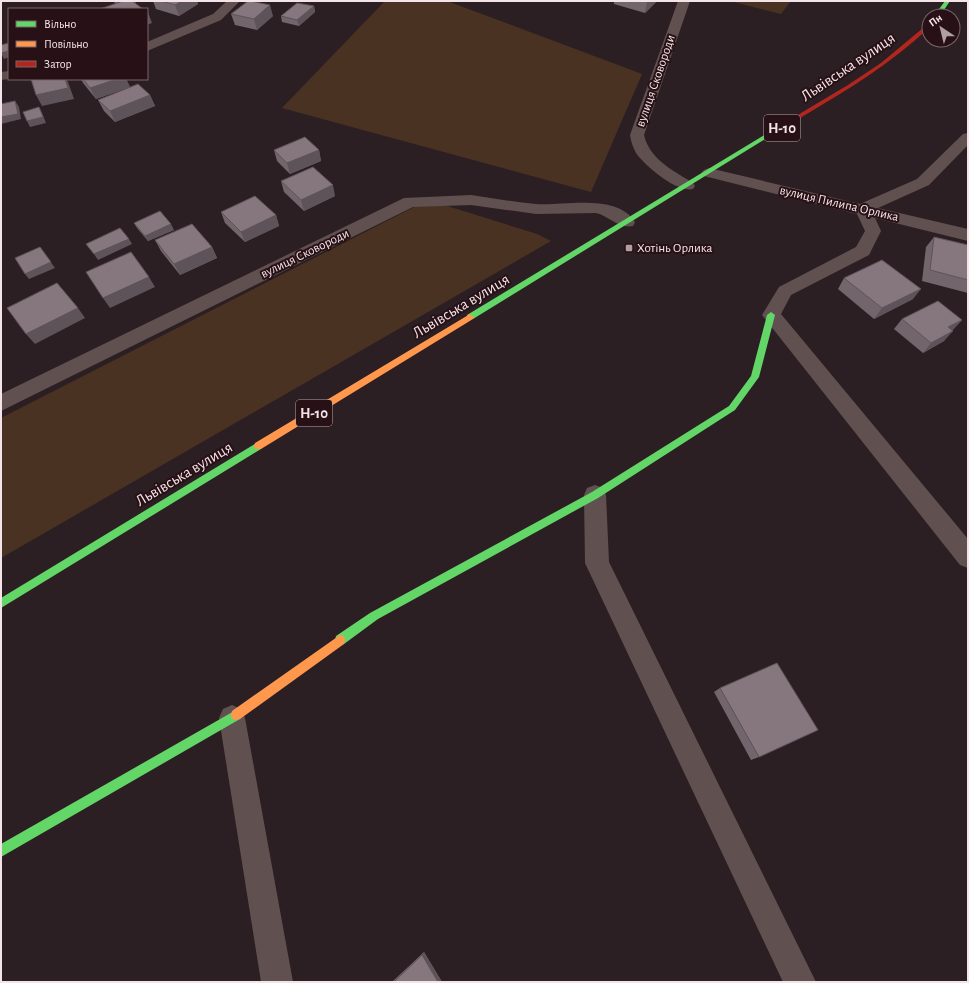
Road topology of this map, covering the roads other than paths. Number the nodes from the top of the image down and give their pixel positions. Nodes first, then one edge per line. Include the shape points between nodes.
1 (234, 1) edge
2 (684, 1) edge
3 (921, 32) edge
4 (148, 47) edge
5 (968, 137) edge
6 (709, 173) junction
7 (687, 186) junction
8 (863, 209) junction
9 (627, 222) junction
10 (968, 235) edge
11 (771, 315) junction
12 (1, 403) edge
13 (595, 495) junction
14 (966, 549) edge
15 (1, 603) edge
16 (232, 718) junction
17 (1, 851) edge
18 (277, 982) edge
19 (800, 982) edge

1 - 4 street via 217,17
2 - 7 street, вулиця Сковороди via 637,135 644,154
3 - 6 main road, Львівська вулиця / Н-10 via 911,43 863,78
5 - 8 street via 923,182
6 - 7 main road, Львівська вулиця / Н-10
6 - 8 street, вулиця Пилипа Орлика
7 - 9 main road, Львівська вулиця / Н-10
8 - 10 street, вулиця Пилипа Орлика
8 - 11 street via 873,231 863,251 785,291
9 - 12 street, вулиця Сковороди via 610,211 596,208 536,209 471,200 410,202
9 - 15 main road, Львівська вулиця / Н-10
11 - 13 main road via 755,377 732,408
11 - 14 street
13 - 16 main road via 374,616
13 - 19 street via 597,563
16 - 17 main road
16 - 18 street

